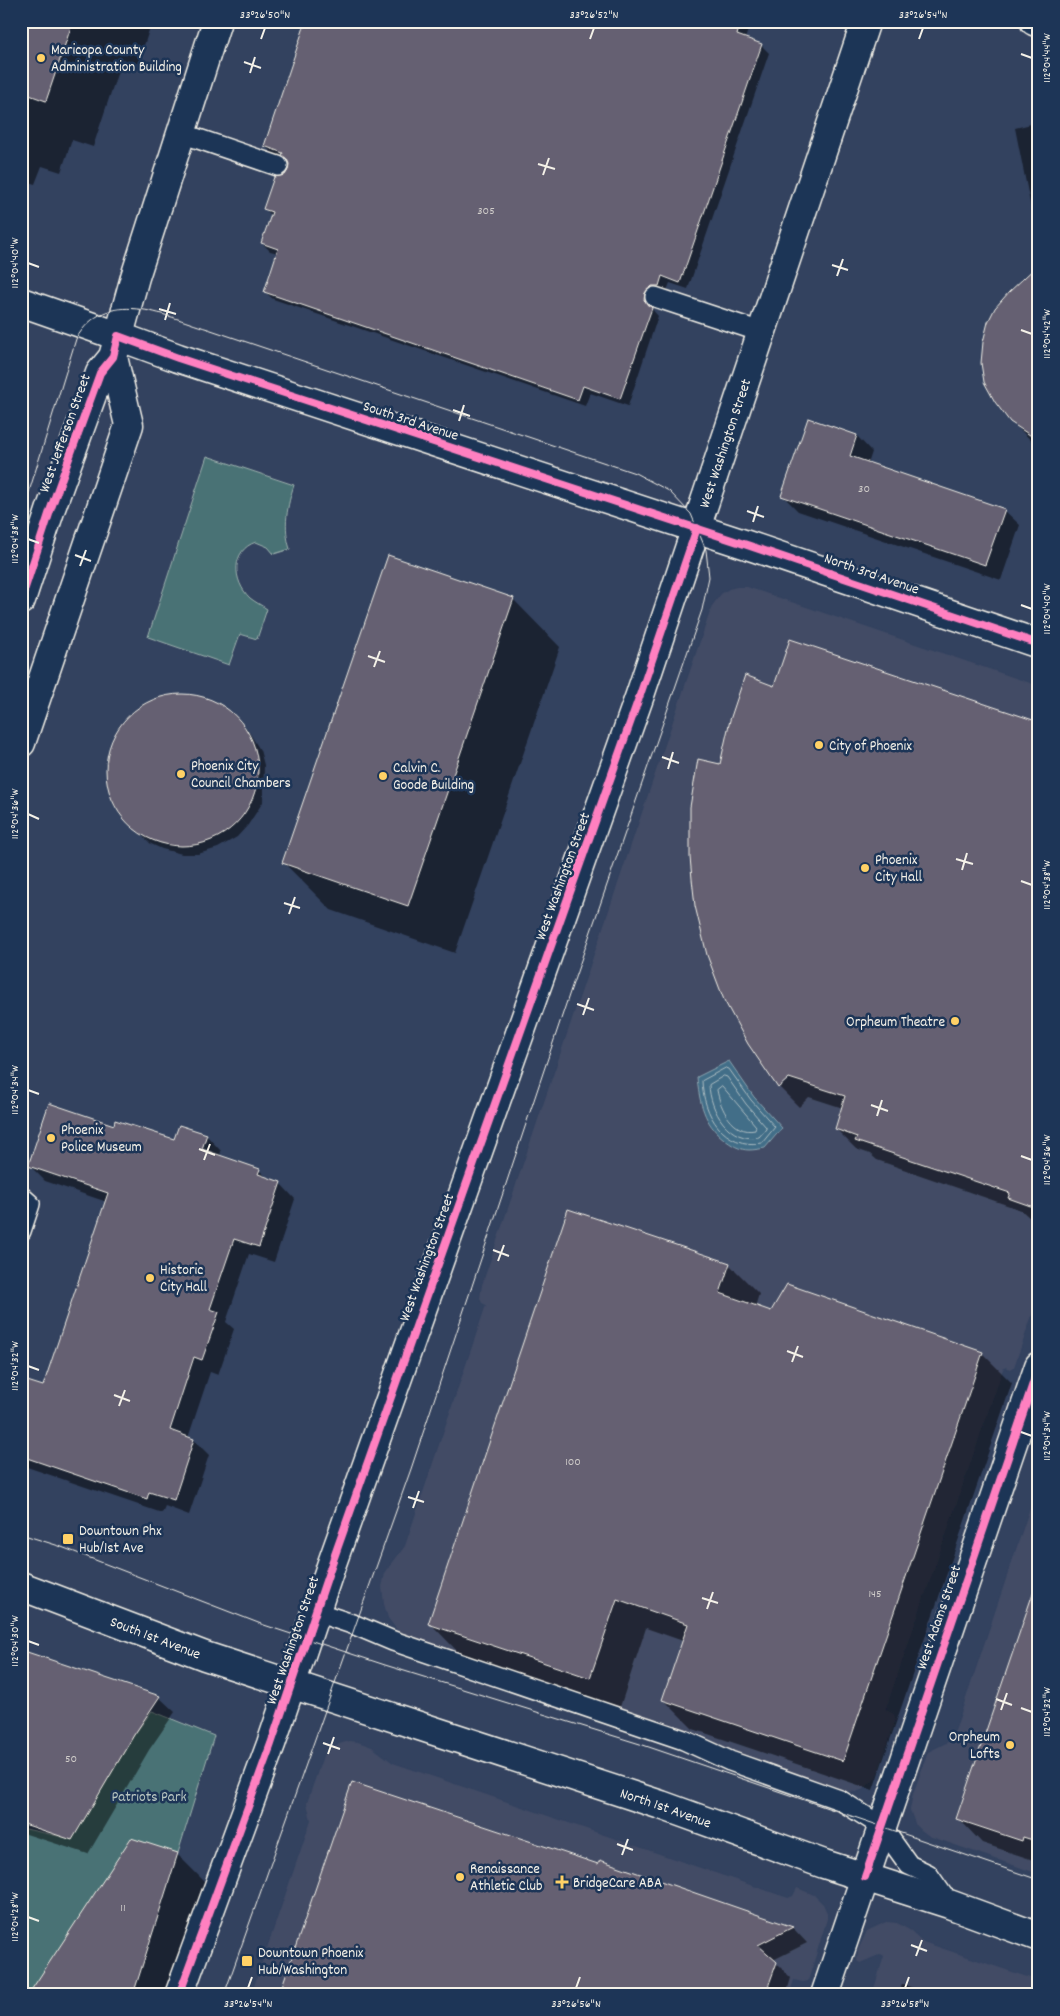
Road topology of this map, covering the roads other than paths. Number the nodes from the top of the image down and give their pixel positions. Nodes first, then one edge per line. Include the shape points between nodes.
1 (217, 21) edge
2 (866, 21) edge
3 (1034, 21) edge
4 (1039, 23) edge
5 (181, 133) junction
6 (278, 166) dead end
7 (655, 297) dead end
8 (21, 302) edge
9 (762, 332) junction
10 (116, 347) junction
11 (697, 528) junction
12 (21, 600) edge
13 (1039, 644) edge
14 (21, 743) edge
15 (21, 1196) edge
16 (21, 1231) edge
17 (1039, 1366) edge
18 (21, 1586) edge
19 (316, 1612) junction
20 (292, 1683) junction
21 (881, 1826) junction
22 (865, 1877) junction
23 (949, 1904) junction
24 (1039, 1936) edge
25 (179, 1995) edge
26 (825, 1995) edge

1 - 5 main road, West Jefferson Street
2 - 9 main road, West Washington Street
3 - 4 main road
5 - 6 lane
5 - 10 main road, West Jefferson Street
7 - 9 lane
8 - 10 main road, South 3rd Avenue
9 - 11 main road, West Washington Street
10 - 11 main road, South 3rd Avenue via 188,361
10 - 12 main road, West Jefferson Street via 100,373
10 - 14 main road via 129,424
11 - 13 main road, North 3rd Avenue
11 - 19 main road, West Washington Street
15 - 16 lane via 30,1204
17 - 21 main road, West Adams Street
18 - 20 main road, South 1st Avenue via 180,1647
19 - 20 main road, West Washington Street
19 - 21 lane via 684,1740 730,1761 840,1800
20 - 22 main road, North 1st Avenue via 661,1805
20 - 25 main road, West Washington Street
21 - 22 main road, West Adams Street
21 - 23 lane via 909,1865 928,1874
22 - 23 main road, North 1st Avenue
22 - 26 main road, West Adams Street
23 - 24 main road, North 1st Avenue

